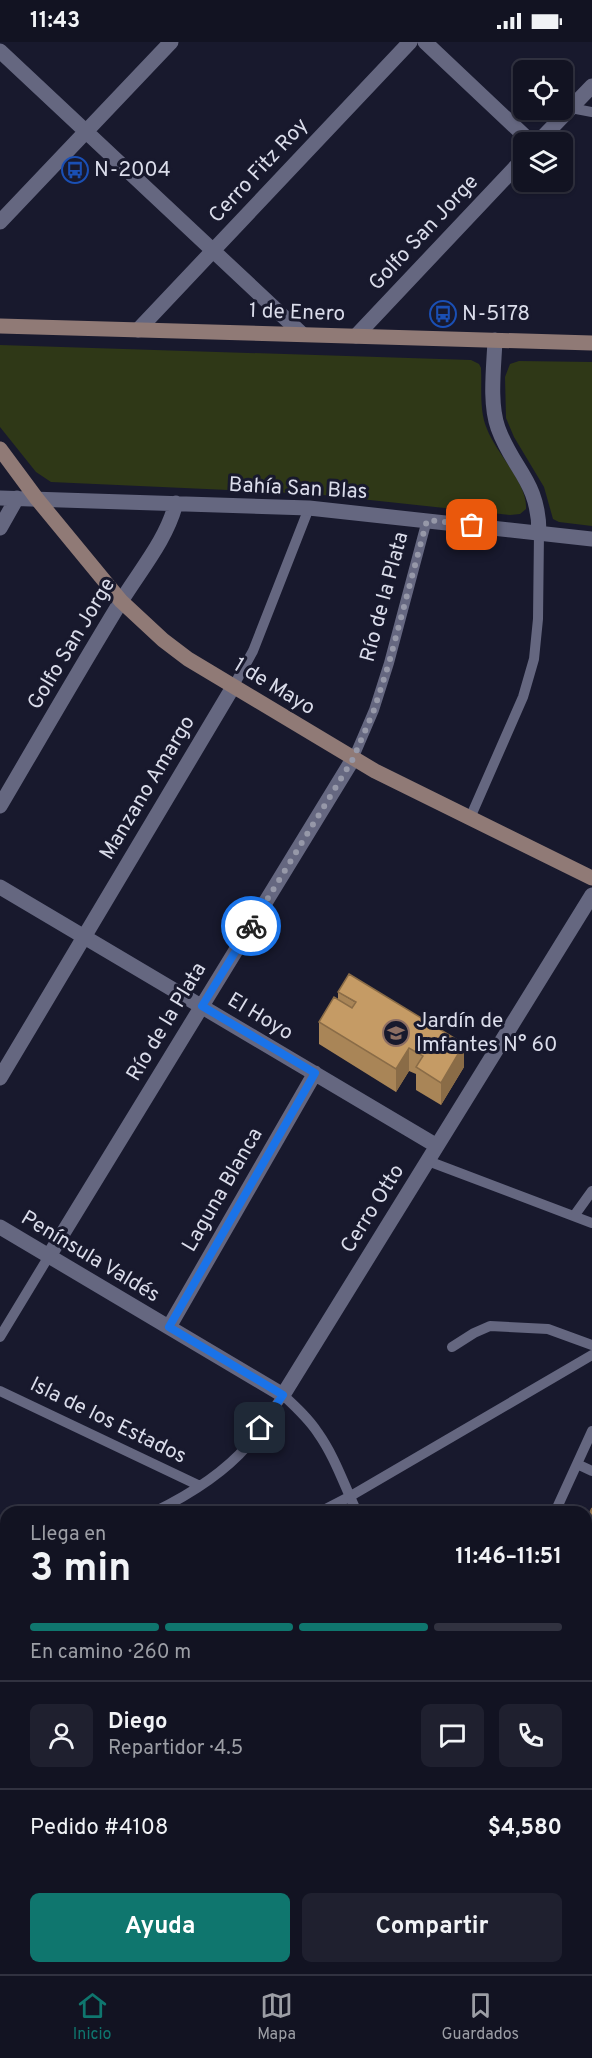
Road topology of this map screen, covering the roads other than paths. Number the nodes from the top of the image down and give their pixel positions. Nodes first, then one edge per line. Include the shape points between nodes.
1 (171, 42) edge
2 (410, 42) edge
3 (425, 42) edge
4 (0, 51) edge
5 (592, 86) edge
6 (573, 106) edge
7 (573, 108) edge
8 (592, 112) edge
9 (559, 120) edge
10 (86, 131) junction
11 (520, 132) edge
12 (548, 132) edge
13 (513, 170) edge
14 (0, 222) edge
15 (213, 250) junction
16 (0, 326) edge
17 (138, 330) junction
18 (302, 334) junction
19 (356, 336) junction
20 (495, 340) junction
21 (592, 343) edge
22 (0, 449) edge
23 (0, 498) edge
24 (17, 498) junction
25 (37, 499) junction
26 (176, 503) junction
27 (309, 508) junction
28 (427, 520) junction
29 (0, 528) edge
30 (539, 533) junction
31 (592, 539) edge
32 (121, 601) junction
33 (233, 687) junction
34 (353, 759) junction
35 (0, 806) edge
36 (470, 818) junction
37 (592, 878) edge
38 (0, 887) edge
39 (592, 895) edge
40 (84, 937) junction
41 (202, 1006) junction
42 (315, 1073) junction
43 (0, 1078) edge
44 (437, 1146) junction
45 (428, 1161) junction
46 (592, 1191) edge
47 (574, 1216) junction
48 (592, 1223) edge
49 (0, 1227) edge
50 (49, 1256) junction
51 (169, 1327) junction
52 (0, 1337) edge
53 (592, 1346) edge
54 (452, 1347) dead end
55 (592, 1355) edge
56 (0, 1390) edge
57 (283, 1395) junction
58 (592, 1431) edge
59 (577, 1464) junction
60 (592, 1471) edge
61 (200, 1486) junction
62 (349, 1497) junction
63 (165, 1506) edge
64 (332, 1506) edge
65 (354, 1506) edge
66 (558, 1506) edge

1 - 10 street
2 - 15 street, Cerro Fitz Roy
3 - 11 street
4 - 10 street
5 - 6 street
7 - 8 lane
9 - 12 street
10 - 14 street
10 - 15 street
13 - 19 street, Golfo San Jorge
15 - 17 street, Cerro Fitz Roy
15 - 18 street
16 - 17 street, 1 de Enero
17 - 18 street, 1 de Enero
18 - 19 street, 1 de Enero
19 - 20 street, 1 de Enero
20 - 21 street, 1 de Enero
20 - 30 street via 497,426 535,495
22 - 25 street, 1 de Mayo
23 - 24 street, Bahía San Blas
24 - 25 street, Bahía San Blas
24 - 29 street
25 - 26 street, Bahía San Blas
25 - 32 street, 1 de Mayo
26 - 27 street, Bahía San Blas
26 - 32 street, Golfo San Jorge via 159,544
27 - 28 street, Bahía San Blas
27 - 33 lane, Manzano Amargo via 257,641
28 - 30 street, Bahía San Blas
28 - 34 lane, Río de la Plata via 389,663
30 - 31 street, Bahía San Blas
30 - 36 lane via 534,658 523,697
32 - 33 street, 1 de Mayo via 163,640
32 - 35 street, Golfo San Jorge
33 - 34 street, 1 de Mayo
33 - 40 street, Manzano Amargo
34 - 36 street, 1 de Mayo
34 - 41 street, Río de la Plata
36 - 37 street, 1 de Mayo
38 - 40 street, El Hoyo
39 - 44 street, Cerro Otto
40 - 41 street, El Hoyo
40 - 43 street, Manzano Amargo
41 - 42 street, El Hoyo
41 - 50 street, Río de la Plata
42 - 44 street, El Hoyo
42 - 51 street, Laguna Blanca
44 - 45 street, Cerro Otto
45 - 47 lane
45 - 57 street, Cerro Otto
46 - 47 lane
47 - 48 lane
49 - 50 street, Península Valdés
50 - 51 street, Península Valdés
50 - 52 lane, Río de la Plata
51 - 57 street, Península Valdés
53 - 54 lane via 548,1329 490,1326
55 - 62 lane
56 - 61 lane, Isla de los Estados
57 - 61 lane, Cerro Otto via 249,1444
57 - 62 lane via 317,1431
58 - 59 lane
59 - 60 lane
59 - 66 lane
61 - 63 lane, Cerro Otto
62 - 64 lane
62 - 65 lane

